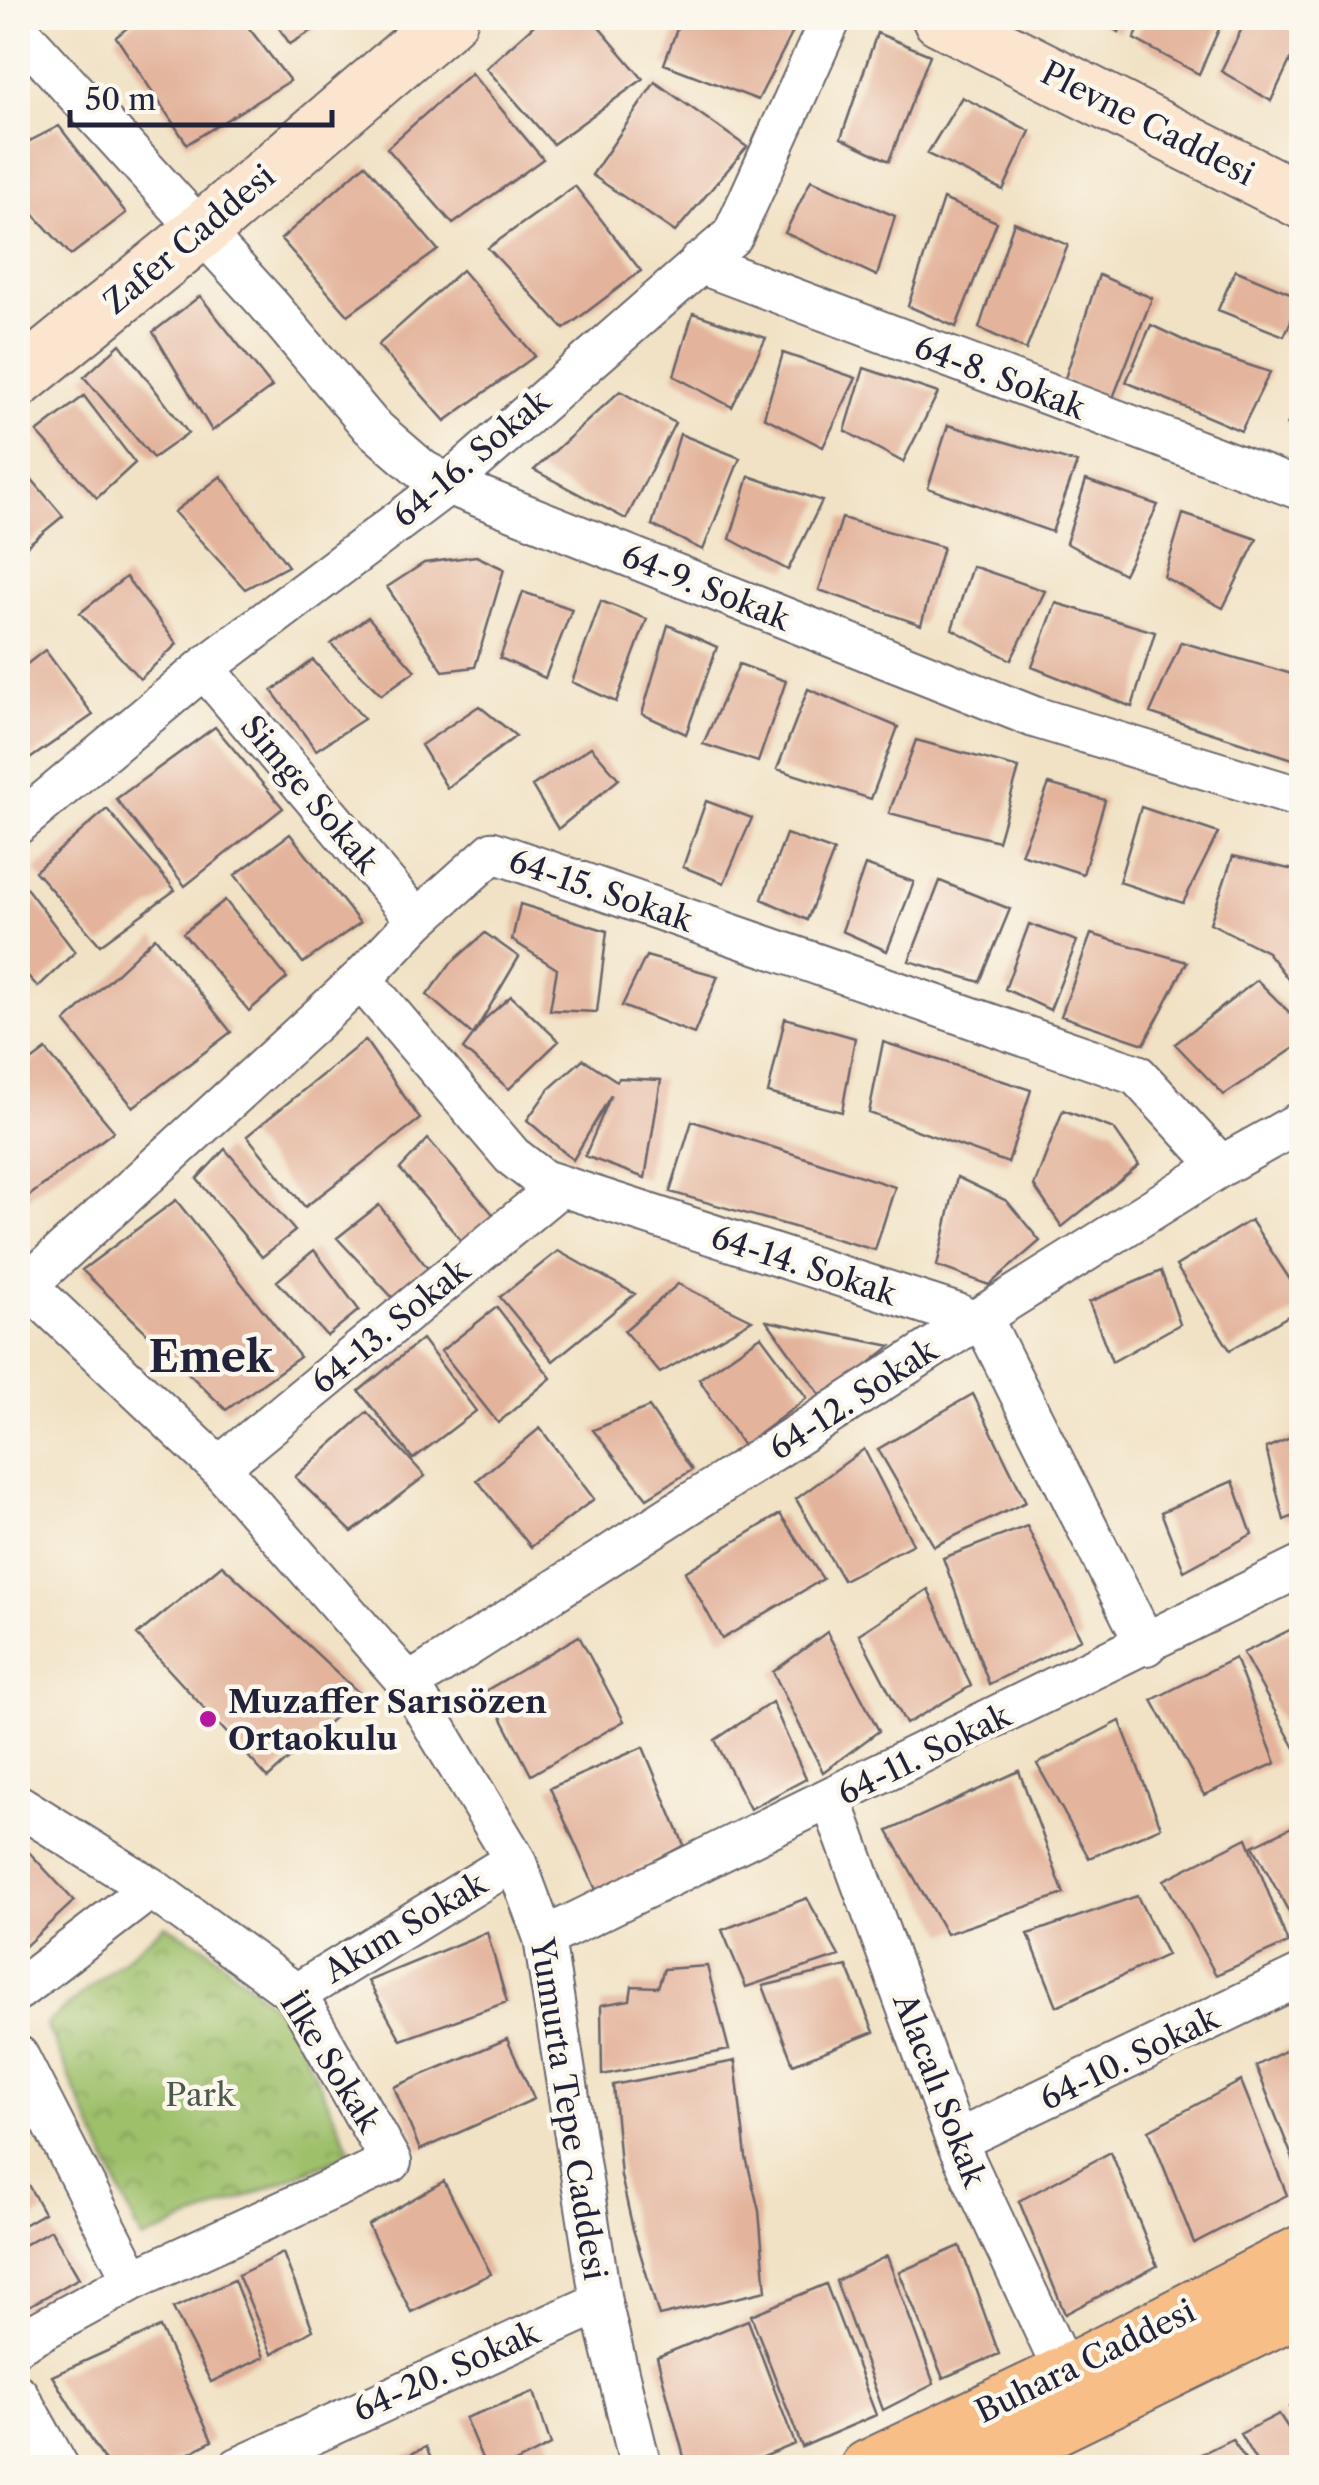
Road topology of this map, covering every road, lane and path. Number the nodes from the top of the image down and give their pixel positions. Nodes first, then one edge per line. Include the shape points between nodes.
1 (450, 18) edge
2 (831, 18) edge
3 (940, 18) edge
4 (1022, 18) edge
5 (18, 30) edge
6 (1302, 164) edge
7 (1302, 201) edge
8 (200, 232) junction
9 (699, 263) junction
10 (18, 380) edge
11 (448, 484) junction
12 (1302, 490) edge
13 (204, 668) junction
14 (1302, 798) edge
15 (18, 824) edge
16 (417, 920) junction
17 (360, 979) junction
18 (1302, 1120) edge
19 (1222, 1166) junction
20 (560, 1186) junction
21 (20, 1284) edge
22 (973, 1322) junction
23 (219, 1467) junction
24 (1302, 1566) edge
25 (1146, 1645) junction
26 (409, 1684) junction
27 (831, 1799) junction
28 (18, 1806) edge
29 (515, 1860) junction
30 (151, 1888) junction
31 (544, 1938) junction
32 (1302, 1975) edge
33 (18, 1990) edge
34 (296, 1994) junction
35 (18, 2056) edge
36 (956, 2141) junction
37 (1302, 2253) edge
38 (133, 2280) junction
39 (600, 2302) junction
40 (1302, 2306) edge
41 (18, 2343) edge
42 (1065, 2374) junction
43 (18, 2394) edge
44 (59, 2468) edge
45 (238, 2468) edge
46 (641, 2468) edge
47 (868, 2468) edge
48 (971, 2468) edge

1 - 8 street, Zafer Caddesi
2 - 9 street, 64-16. Sokak via 733,235
3 - 7 street, Plevne Caddesi
4 - 6 street, Plevne Caddesi
5 - 8 street, 64-9. Sokak
8 - 10 street, Zafer Caddesi
8 - 11 street, 64-9. Sokak via 371,426
9 - 11 street, 64-16. Sokak
9 - 12 street, 64-8. Sokak
11 - 13 street, 64-16. Sokak
11 - 14 street, 64-9. Sokak via 1034,718
13 - 15 street, 64-16. Sokak
13 - 16 street, Simge Sokak
16 - 17 street, 64-15. Sokak
16 - 19 street, 64-15. Sokak via 493,852 1136,1075
17 - 20 street, 64-14. Sokak via 512,1156
17 - 21 street, 64-15. Sokak
18 - 19 street, 64-12. Sokak
19 - 22 street, 64-12. Sokak
20 - 22 street, 64-14. Sokak
20 - 23 street, 64-13. Sokak
21 - 23 street, Yumurta Tepe Caddesi
22 - 25 street via 989,1332
22 - 26 street, 64-12. Sokak
23 - 26 street, Yumurta Tepe Caddesi
24 - 25 street, 64-11. Sokak
25 - 27 street, 64-11. Sokak
26 - 29 street, Yumurta Tepe Caddesi
27 - 31 street, 64-11. Sokak
27 - 36 street, Alacalı Sokak
28 - 30 street, İlke Sokak
29 - 31 street, Yumurta Tepe Caddesi
29 - 34 street, Akım Sokak
30 - 33 street
30 - 34 street, İlke Sokak
31 - 39 street, Yumurta Tepe Caddesi
32 - 36 street, 64-10. Sokak
34 - 38 street, İlke Sokak via 391,2162
35 - 38 street
36 - 42 street, Alacalı Sokak
37 - 42 main road, Buhara Caddesi
38 - 41 street, İlke Sokak
39 - 45 street, 64-20. Sokak
39 - 46 street, Yumurta Tepe Caddesi
40 - 48 main road, Buhara Caddesi
42 - 47 main road, Buhara Caddesi
43 - 44 street

